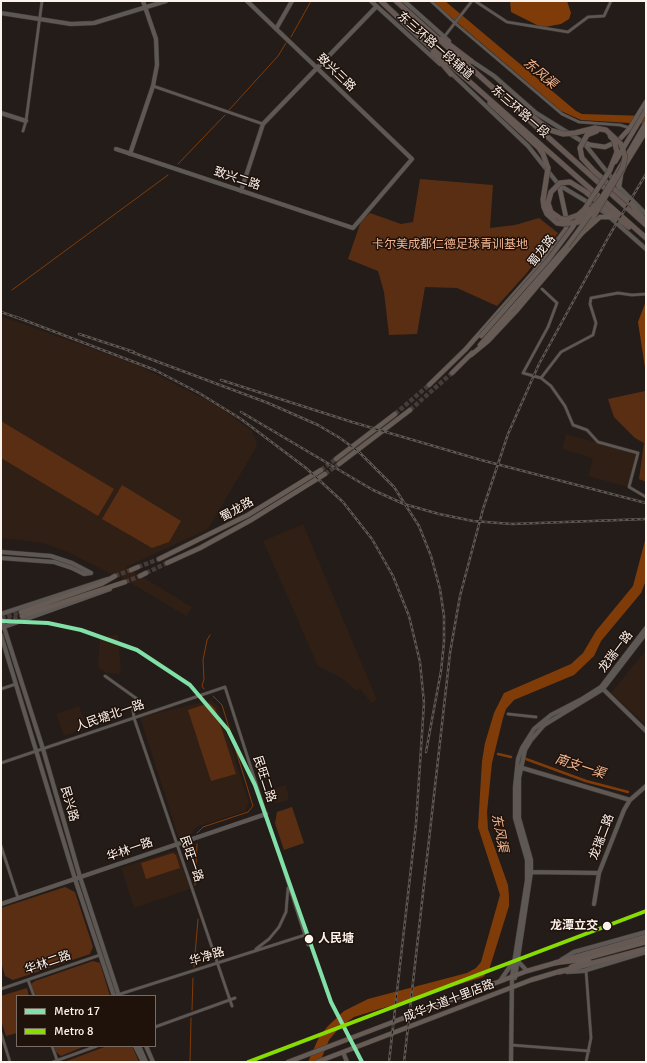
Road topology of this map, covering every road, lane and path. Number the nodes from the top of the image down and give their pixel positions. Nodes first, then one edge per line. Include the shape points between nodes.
1 (42, 1) edge
2 (143, 1) edge
3 (166, 1) edge
4 (247, 1) edge
5 (292, 1) edge
6 (371, 1) edge
7 (381, 1) edge
8 (396, 1) edge
9 (404, 1) edge
10 (431, 1) edge
11 (473, 1) edge
12 (611, 1) edge
13 (376, 7) junction
14 (146, 8) junction
15 (1, 13) edge
16 (408, 13) junction
17 (40, 20) junction
18 (456, 24) junction
19 (276, 29) junction
20 (419, 37) junction
21 (444, 37) junction
22 (471, 61) junction
23 (316, 68) junction
24 (475, 72) junction
25 (451, 74) junction
26 (469, 81) junction
27 (153, 86) junction
28 (646, 102) edge
29 (646, 110) edge
30 (1, 113) edge
31 (26, 121) junction
32 (646, 123) edge
33 (263, 124) junction
34 (630, 128) junction
35 (23, 131) dead end
36 (646, 131) edge
37 (583, 142) junction
38 (116, 150) dead end
39 (130, 154) junction
40 (609, 172) junction
41 (559, 185) junction
42 (619, 187) junction
43 (241, 191) junction
44 (601, 200) junction
45 (587, 207) junction
46 (646, 214) edge
47 (610, 216) junction
48 (646, 223) edge
49 (353, 228) joint
50 (646, 238) edge
51 (567, 246) junction
52 (646, 249) edge
53 (542, 289) dead end
54 (646, 294) edge
55 (483, 338) junction
56 (465, 350) junction
57 (471, 355) junction
58 (452, 373) tunnel mouth
59 (541, 378) junction
60 (429, 385) tunnel mouth
61 (410, 410) tunnel mouth
62 (395, 414) tunnel mouth
63 (336, 459) tunnel mouth
64 (339, 464) tunnel mouth
65 (321, 470) tunnel mouth
66 (324, 474) tunnel mouth
67 (646, 497) edge
68 (1, 552) edge
69 (1, 558) edge
70 (159, 559) tunnel mouth
71 (167, 563) tunnel mouth
72 (138, 567) tunnel mouth
73 (131, 570) tunnel mouth
74 (146, 573) tunnel mouth
75 (140, 576) tunnel mouth
76 (113, 577) joint
77 (125, 582) tunnel mouth
78 (119, 584) junction
79 (1, 614) edge
80 (1, 618) edge
81 (2, 627) edge
82 (646, 628) edge
83 (646, 633) edge
84 (1, 635) edge
85 (105, 676) dead end
86 (16, 684) junction
87 (225, 687) joint
88 (602, 688) junction
89 (1, 689) edge
90 (508, 714) dead end
91 (536, 717) dead end
92 (134, 718) junction
93 (646, 731) edge
94 (43, 749) junction
95 (38, 750) junction
96 (1, 763) edge
97 (518, 767) junction
98 (646, 786) edge
99 (630, 800) junction
100 (266, 814) junction
101 (177, 844) junction
102 (1, 846) edge
103 (529, 872) junction
104 (599, 873) junction
105 (77, 878) junction
106 (288, 886) junction
107 (18, 898) junction
108 (1, 904) edge
109 (594, 904) dead end
110 (646, 932) edge
111 (305, 935) junction
112 (646, 937) edge
113 (646, 943) edge
114 (308, 944) dead end
115 (646, 950) edge
116 (250, 952) junction
117 (100, 955) junction
118 (516, 960) junction
119 (217, 963) junction
120 (556, 963) junction
121 (582, 963) junction
122 (527, 971) junction
123 (559, 972) joint
124 (514, 975) junction
125 (28, 980) junction
126 (500, 981) junction
127 (513, 987) junction
128 (1, 989) edge
129 (34, 995) edge
130 (116, 995) edge
131 (116, 995) edge
132 (119, 995) edge
133 (235, 998) dead end
134 (230, 1000) junction
135 (232, 1006) dead end
136 (156, 1027) edge
137 (1, 1034) edge
138 (511, 1045) junction
139 (52, 1047) edge
140 (94, 1047) edge
141 (136, 1047) edge
142 (139, 1047) edge
143 (144, 1047) edge
144 (589, 1050) junction
145 (343, 1052) junction
146 (57, 1060) junction
147 (10, 1062) edge
148 (53, 1062) edge
149 (143, 1062) edge
150 (146, 1062) edge
151 (151, 1062) edge
152 (288, 1062) edge
153 (317, 1062) edge
154 (347, 1062) edge
155 (511, 1062) edge
156 (586, 1062) edge

1 - 17 street
2 - 14 street
3 - 14 street
4 - 19 street, 致兴三路
5 - 19 street
6 - 13 street, 东三环路一段辅道
7 - 20 highway, 东三环路一段
8 - 16 highway, 东三环路一段
9 - 21 street, 东三环路一段辅道
10 - 18 street
11 - 12 street via 507,22 568,32 588,17 604,16
11 - 18 street
13 - 23 street
13 - 25 street, 东三环路一段辅道
14 - 17 street via 94,23 71,24
14 - 27 street via 158,51
15 - 17 street
16 - 22 highway
16 - 24 highway, 东三环路一段
17 - 31 street
18 - 21 street
18 - 34 street via 562,114 579,122
19 - 23 street, 致兴三路
20 - 25 highway
20 - 26 highway, 东三环路一段
21 - 22 street, 东三环路一段辅道
22 - 37 street, 东三环路一段辅道 via 494,76 541,117
23 - 33 street
23 - 49 street, 致兴三路 via 412,159
24 - 48 highway, 东三环路一段
24 - 51 highway, bridge via 550,130 563,134 595,128 606,130 617,138 624,150 625,162 620,174 594,216
25 - 41 street, 东三环路一段辅道 via 528,146
26 - 44 highway, bridge via 543,154 548,168 543,200 547,214 557,223 579,222
26 - 50 highway, 东三环路一段
27 - 33 street
27 - 39 street
28 - 34 main road
29 - 40 main road, 蜀龙路, bridge
30 - 31 street
31 - 35 street
32 - 44 main road, 蜀龙路, bridge
33 - 43 street
34 - 37 main road via 611,145 598,147
36 - 42 main road via 625,165
37 - 42 street, 东三环路一段辅道
38 - 39 street, 致兴二路
39 - 43 street, 致兴二路
40 - 45 main road, 蜀龙路, bridge
40 - 48 highway, bridge via 617,152 611,137 598,131 587,135 580,148 582,158 632,205
41 - 47 street, 东三环路一段辅道
41 - 56 main road via 566,228 547,255
42 - 46 street, 东三环路一段辅道
43 - 49 street, 致兴二路
44 - 51 main road, 蜀龙路, bridge
45 - 50 highway, bridge via 578,215 561,219 552,212 548,203 551,192 560,183 570,182
45 - 55 main road, 蜀龙路, bridge via 548,260
47 - 52 street, 东三环路一段辅道
47 - 57 main road via 600,217 582,233 522,304 488,341
51 - 55 main road, 蜀龙路
53 - 59 street via 557,303 548,327 523,373
54 - 59 street via 618,293 591,298 590,304 596,323 593,335 561,352
55 - 56 main road, 蜀龙路
55 - 57 main road, 蜀龙路
56 - 60 main road, 蜀龙路
57 - 58 main road, 蜀龙路
59 - 67 street via 562,400 573,425 587,430 598,442 638,453 629,487
61 - 64 main road
62 - 63 main road
65 - 70 main road, 蜀龙路 via 248,515
66 - 71 main road, 蜀龙路 via 251,520
68 - 69 street via 52,556 90,573 84,574 54,562
72 - 73 main road
74 - 75 main road
76 - 78 main road via 101,584 21,614
76 - 79 street
77 - 78 main road
78 - 81 street
80 - 81 street, 民兴路
81 - 94 street, 民兴路
82 - 88 street, 龙瑞一路
83 - 88 street, 龙瑞一路
84 - 86 street, 民兴路
85 - 92 street via 140,701 133,710
86 - 89 street
86 - 95 street, 民兴路
87 - 92 street, 人民塘北一路
87 - 100 street, 民旺二路
88 - 93 street
88 - 97 street via 544,725 531,740
90 - 91 street
92 - 94 street, 人民塘北一路
92 - 101 street, 民旺一路
94 - 95 street, 人民塘北一路
94 - 105 street, 民兴路
95 - 96 street, 人民塘北一路
95 - 105 street, 民兴路
97 - 99 street
97 - 103 street via 514,787 515,818
98 - 99 street, 龙瑞二路
99 - 104 street, 龙瑞二路
100 - 101 street, 华林一路
100 - 106 street, 民旺二路
101 - 105 street, 华林一路
101 - 119 street, 民旺一路
102 - 107 street
103 - 104 street
103 - 118 street
104 - 109 street, 龙瑞二路
105 - 107 street, 华林一路
105 - 117 street, 民兴路
105 - 130 street, 民兴路
106 - 111 street, 民旺二路
106 - 116 street via 286,912 279,927 269,939
107 - 108 street, 华林一路
110 - 120 street via 574,952
111 - 114 street, 民旺二路
111 - 116 street, 华净路
112 - 121 highway
113 - 121 main road
115 - 121 highway
116 - 119 street, 华净路
117 - 125 street, 华林二路
117 - 131 street, 民兴路
118 - 122 street
118 - 124 street
118 - 126 street
119 - 132 street, 华净路
119 - 134 street, 民旺一路
120 - 121 highway
120 - 122 main road, 成华大道十里店路
121 - 123 highway
121 - 144 street via 591,1038
122 - 124 main road, 成华大道十里店路
123 - 127 main road, 成华大道十里店路
124 - 126 main road, 成华大道十里店路
124 - 127 street
125 - 128 street, 华林二路
125 - 129 street
126 - 152 main road, 成华大道十里店路
127 - 138 street
127 - 145 main road, 成华大道十里店路
133 - 134 street
134 - 135 street, 民旺一路
134 - 136 street
137 - 147 street
138 - 144 street
138 - 155 street
139 - 146 street
140 - 146 street
141 - 149 street
142 - 150 street
143 - 151 street
144 - 156 street
145 - 153 main road, 成华大道十里店路
145 - 154 street
146 - 148 street

